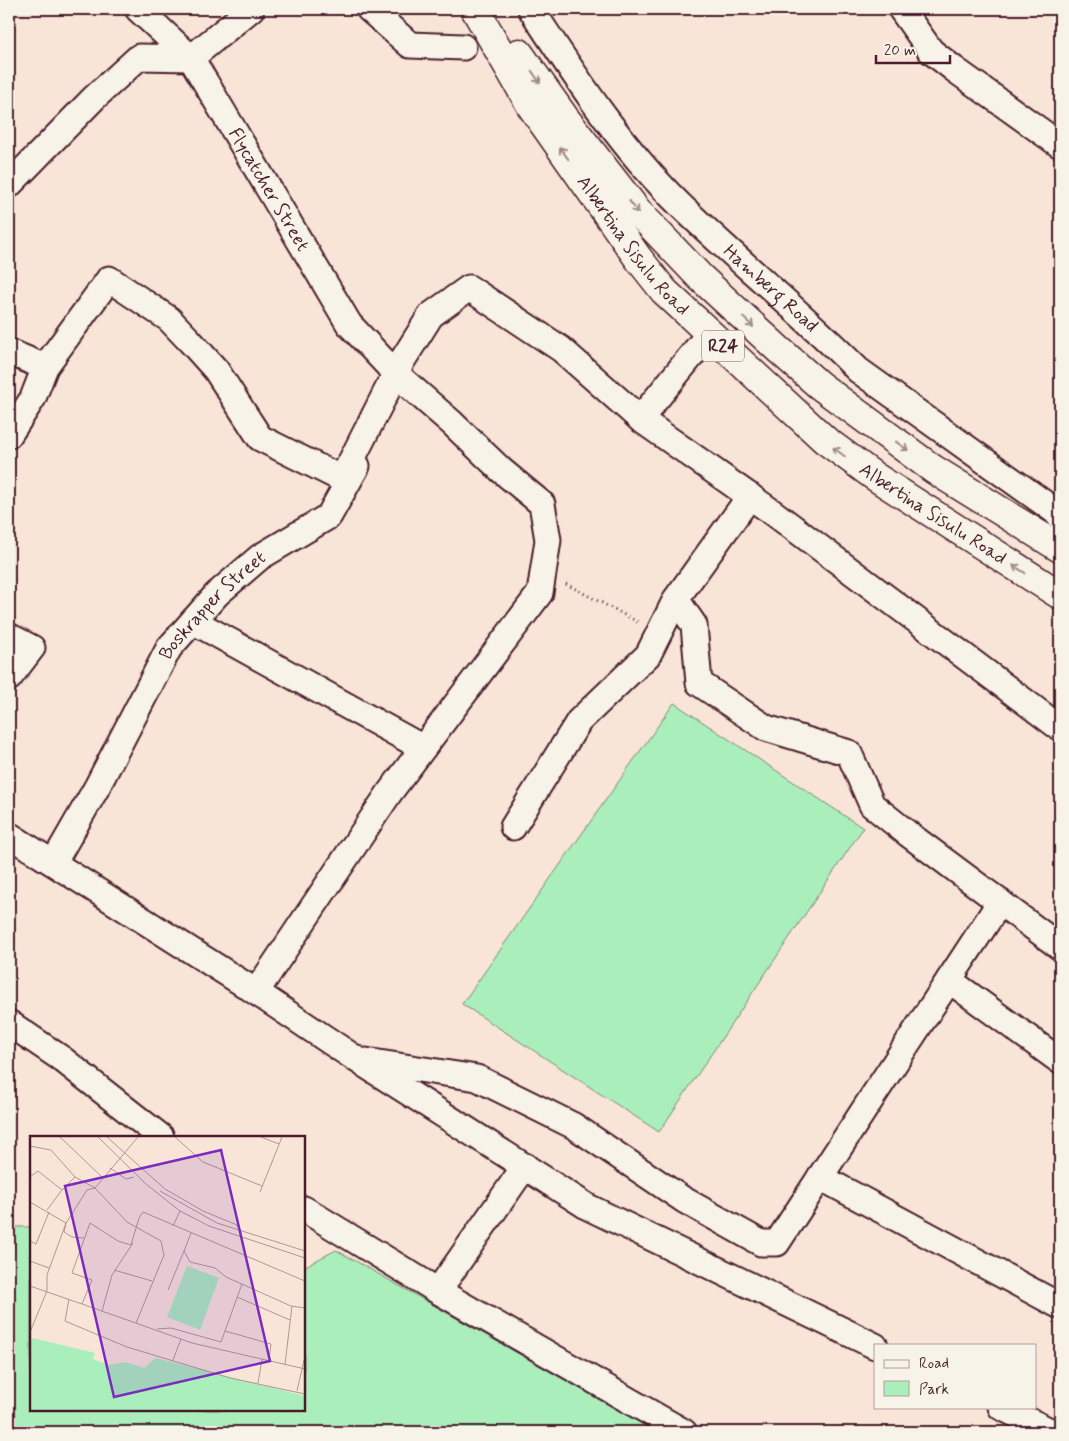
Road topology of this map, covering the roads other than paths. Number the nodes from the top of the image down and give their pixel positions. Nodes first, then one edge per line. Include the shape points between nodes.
1 (138, 9) edge
2 (251, 9) edge
3 (369, 9) edge
4 (474, 9) edge
5 (487, 9) edge
6 (532, 9) edge
7 (901, 9) edge
8 (463, 47) dead end
9 (190, 58) junction
10 (1060, 145) edge
11 (9, 185) edge
12 (709, 334) junction
13 (9, 352) edge
14 (45, 367) junction
15 (399, 377) junction
16 (640, 419) junction
17 (9, 434) edge
18 (750, 496) junction
19 (1060, 517) edge
20 (1060, 548) edge
21 (1059, 590) edge
22 (676, 599) junction
23 (193, 621) junction
24 (9, 636) edge
25 (9, 678) edge
26 (1060, 728) edge
27 (423, 748) junction
28 (513, 827) dead end
29 (9, 835) edge
30 (54, 862) junction
31 (1000, 902) junction
32 (1060, 947) edge
33 (949, 980) junction
34 (256, 992) junction
35 (9, 1024) edge
36 (356, 1059) junction
37 (1060, 1061) edge
38 (160, 1136) edge
39 (525, 1166) junction
40 (820, 1177) junction
41 (305, 1210) edge
42 (438, 1291) junction
43 (1060, 1306) edge
44 (874, 1346) edge
45 (1012, 1419) edge
46 (684, 1432) edge
47 (1052, 1432) edge

1 - 9 street, Flycatcher Street
2 - 9 street
3 - 8 street via 410,45
12 -> 4 main road, Albertina Sisulu Road / R24 via 664,291 638,258 531,106
5 -> 20 main road, Albertina Sisulu Road / R24 via 565,118 633,205 700,277 819,385 933,469
6 - 19 street, Hamberg Road via 580,84 644,167 679,204 858,370
7 - 10 street via 931,51
9 - 11 street via 139,57
9 - 15 street, Flycatcher Street via 349,324
12 - 16 street
21 -> 12 main road, Albertina Sisulu Road / R24 via 851,461
13 - 14 street
14 - 15 street via 109,279 169,319 190,341 216,370 260,438 342,479
14 - 17 street via 33,398
15 - 16 street via 402,361 431,315 469,288 561,349
15 - 23 street, Boskrapper Street via 374,436 329,516 260,557 217,594
15 - 27 street, Flycatcher Street via 542,504 548,540 540,593
16 - 18 street
18 - 22 street
18 - 26 street
22 - 28 street via 648,655 579,721
22 - 31 street via 694,625 699,683 766,728 849,753 872,805
23 - 27 street
23 - 30 street, Boskrapper Street via 169,648
24 - 25 street via 32,648
27 - 34 street, Flycatcher Street
29 - 30 street
30 - 34 street
31 - 32 street
31 - 33 street
33 - 37 street
33 - 40 street
34 - 36 street
35 - 38 street via 62,1059
36 - 39 street
36 - 40 street via 477,1078 574,1126 684,1200 761,1243 777,1243
39 - 42 street
39 - 44 street via 588,1207
40 - 43 street
41 - 42 street
42 - 46 street
45 - 47 street

